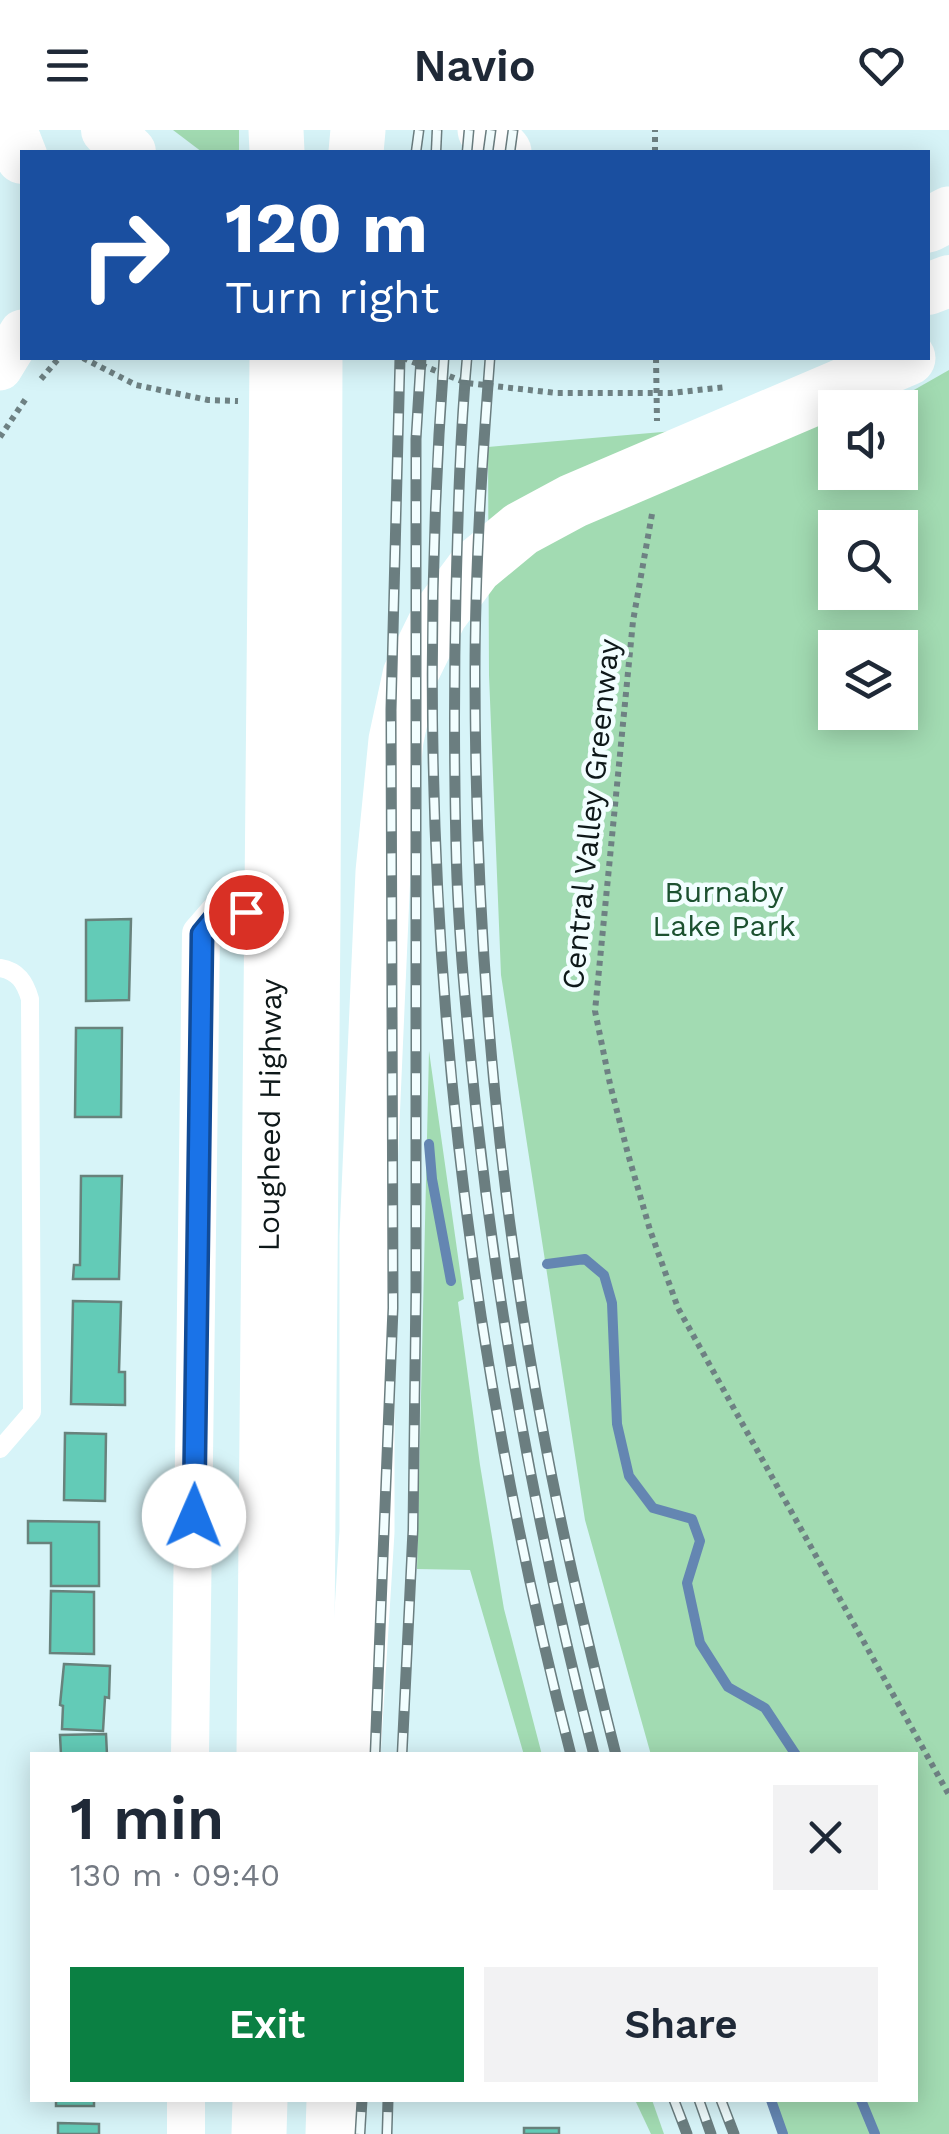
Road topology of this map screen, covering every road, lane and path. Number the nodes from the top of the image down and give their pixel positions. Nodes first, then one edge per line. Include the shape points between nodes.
1 (106, 130) edge
2 (485, 130) edge
3 (128, 150) edge
4 (502, 150) edge
5 (20, 335) edge
6 (87, 360) edge
7 (277, 360) edge
8 (315, 360) edge
9 (327, 360) edge
10 (408, 360) edge
11 (656, 360) edge
12 (903, 360) edge
13 (0, 368) edge
14 (728, 386) dead end
15 (245, 402) dead end
16 (657, 422) dead end
17 (315, 440) junction
18 (652, 499) dead end
19 (270, 914) junction
20 (0, 968) edge
21 (0, 1449) edge
22 (190, 1752) edge
23 (264, 1752) edge
24 (306, 1752) edge
25 (353, 1752) edge
26 (949, 1795) edge
27 (186, 2102) edge
28 (260, 2102) edge
29 (302, 2102) edge
30 (334, 2102) edge
31 (186, 2134) edge
32 (260, 2134) edge
33 (302, 2134) edge
34 (333, 2134) edge

1 - 3 main road
2 - 4 main road
5 - 13 street
6 - 15 path via 136,386
7 - 19 main road, Lougheed Highway
8 - 17 main road, Lougheed Highway
9 - 17 main road
10 - 14 path via 467,383 556,393
11 - 16 path
12 - 25 main road via 520,529 475,567 440,614 410,675 396,740 383,872 367,1236 368,1532
17 - 24 main road, Lougheed Highway
18 - 26 path, Central Valley Greenway via 633,621 595,1011 610,1084 678,1308
19 - 22 street via 221,911 202,934
19 - 23 main road, Lougheed Highway
20 - 21 lane via 19,976 30,999 32,1392 32,1412
27 - 31 street
28 - 32 main road
29 - 33 main road
30 - 34 main road

